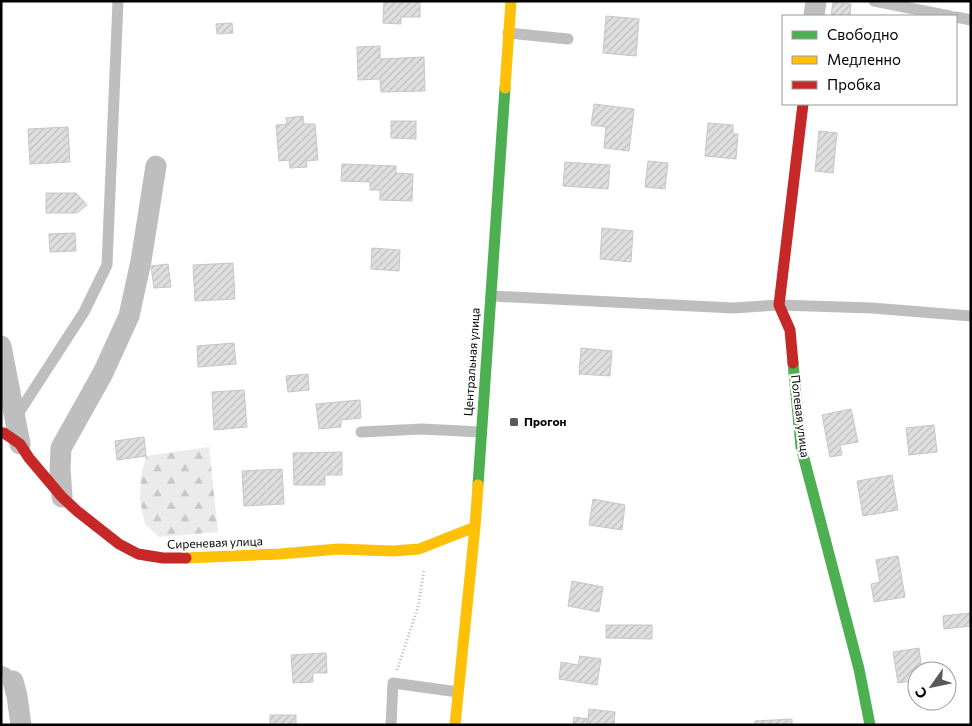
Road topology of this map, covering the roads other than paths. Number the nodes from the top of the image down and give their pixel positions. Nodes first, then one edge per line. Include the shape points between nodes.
1 (118, 1) edge
2 (511, 1) edge
3 (816, 1) edge
4 (874, 1) edge
5 (814, 15) edge
6 (945, 15) edge
7 (957, 17) edge
8 (971, 20) edge
9 (508, 33) junction
10 (568, 39) dead end
11 (803, 105) edge
12 (156, 166) dead end
13 (490, 296) junction
14 (779, 306) junction
15 (971, 316) edge
16 (1, 346) edge
17 (8, 426) edge
18 (361, 432) dead end
19 (481, 432) junction
20 (20, 444) joint
21 (62, 497) junction
22 (475, 527) junction
23 (7, 676) edge
24 (458, 692) junction
25 (21, 725) edge
26 (391, 725) edge
27 (455, 725) edge
28 (870, 725) edge

1 - 17 lane via 106,264 84,312
2 - 9 street, Центральная улица
3 - 5 street
4 - 6 lane
7 - 8 lane
9 - 10 lane
9 - 13 street, Центральная улица
11 - 14 street
12 - 21 street via 129,316 103,373 61,448
13 - 14 lane via 733,308
13 - 19 street, Центральная улица
14 - 15 lane via 872,308
14 - 28 street, Полевая улица via 790,330 802,447 859,669
16 - 17 street
17 - 20 street
18 - 19 lane via 422,429
19 - 22 street, Центральная улица
20 - 21 street, Сиреневая улица
21 - 22 street, Сиреневая улица via 118,544 138,554 163,558 216,558 338,549 419,549
22 - 24 street, Центральная улица
23 - 25 street via 17,696
24 - 26 lane via 392,683
24 - 27 street, Центральная улица

